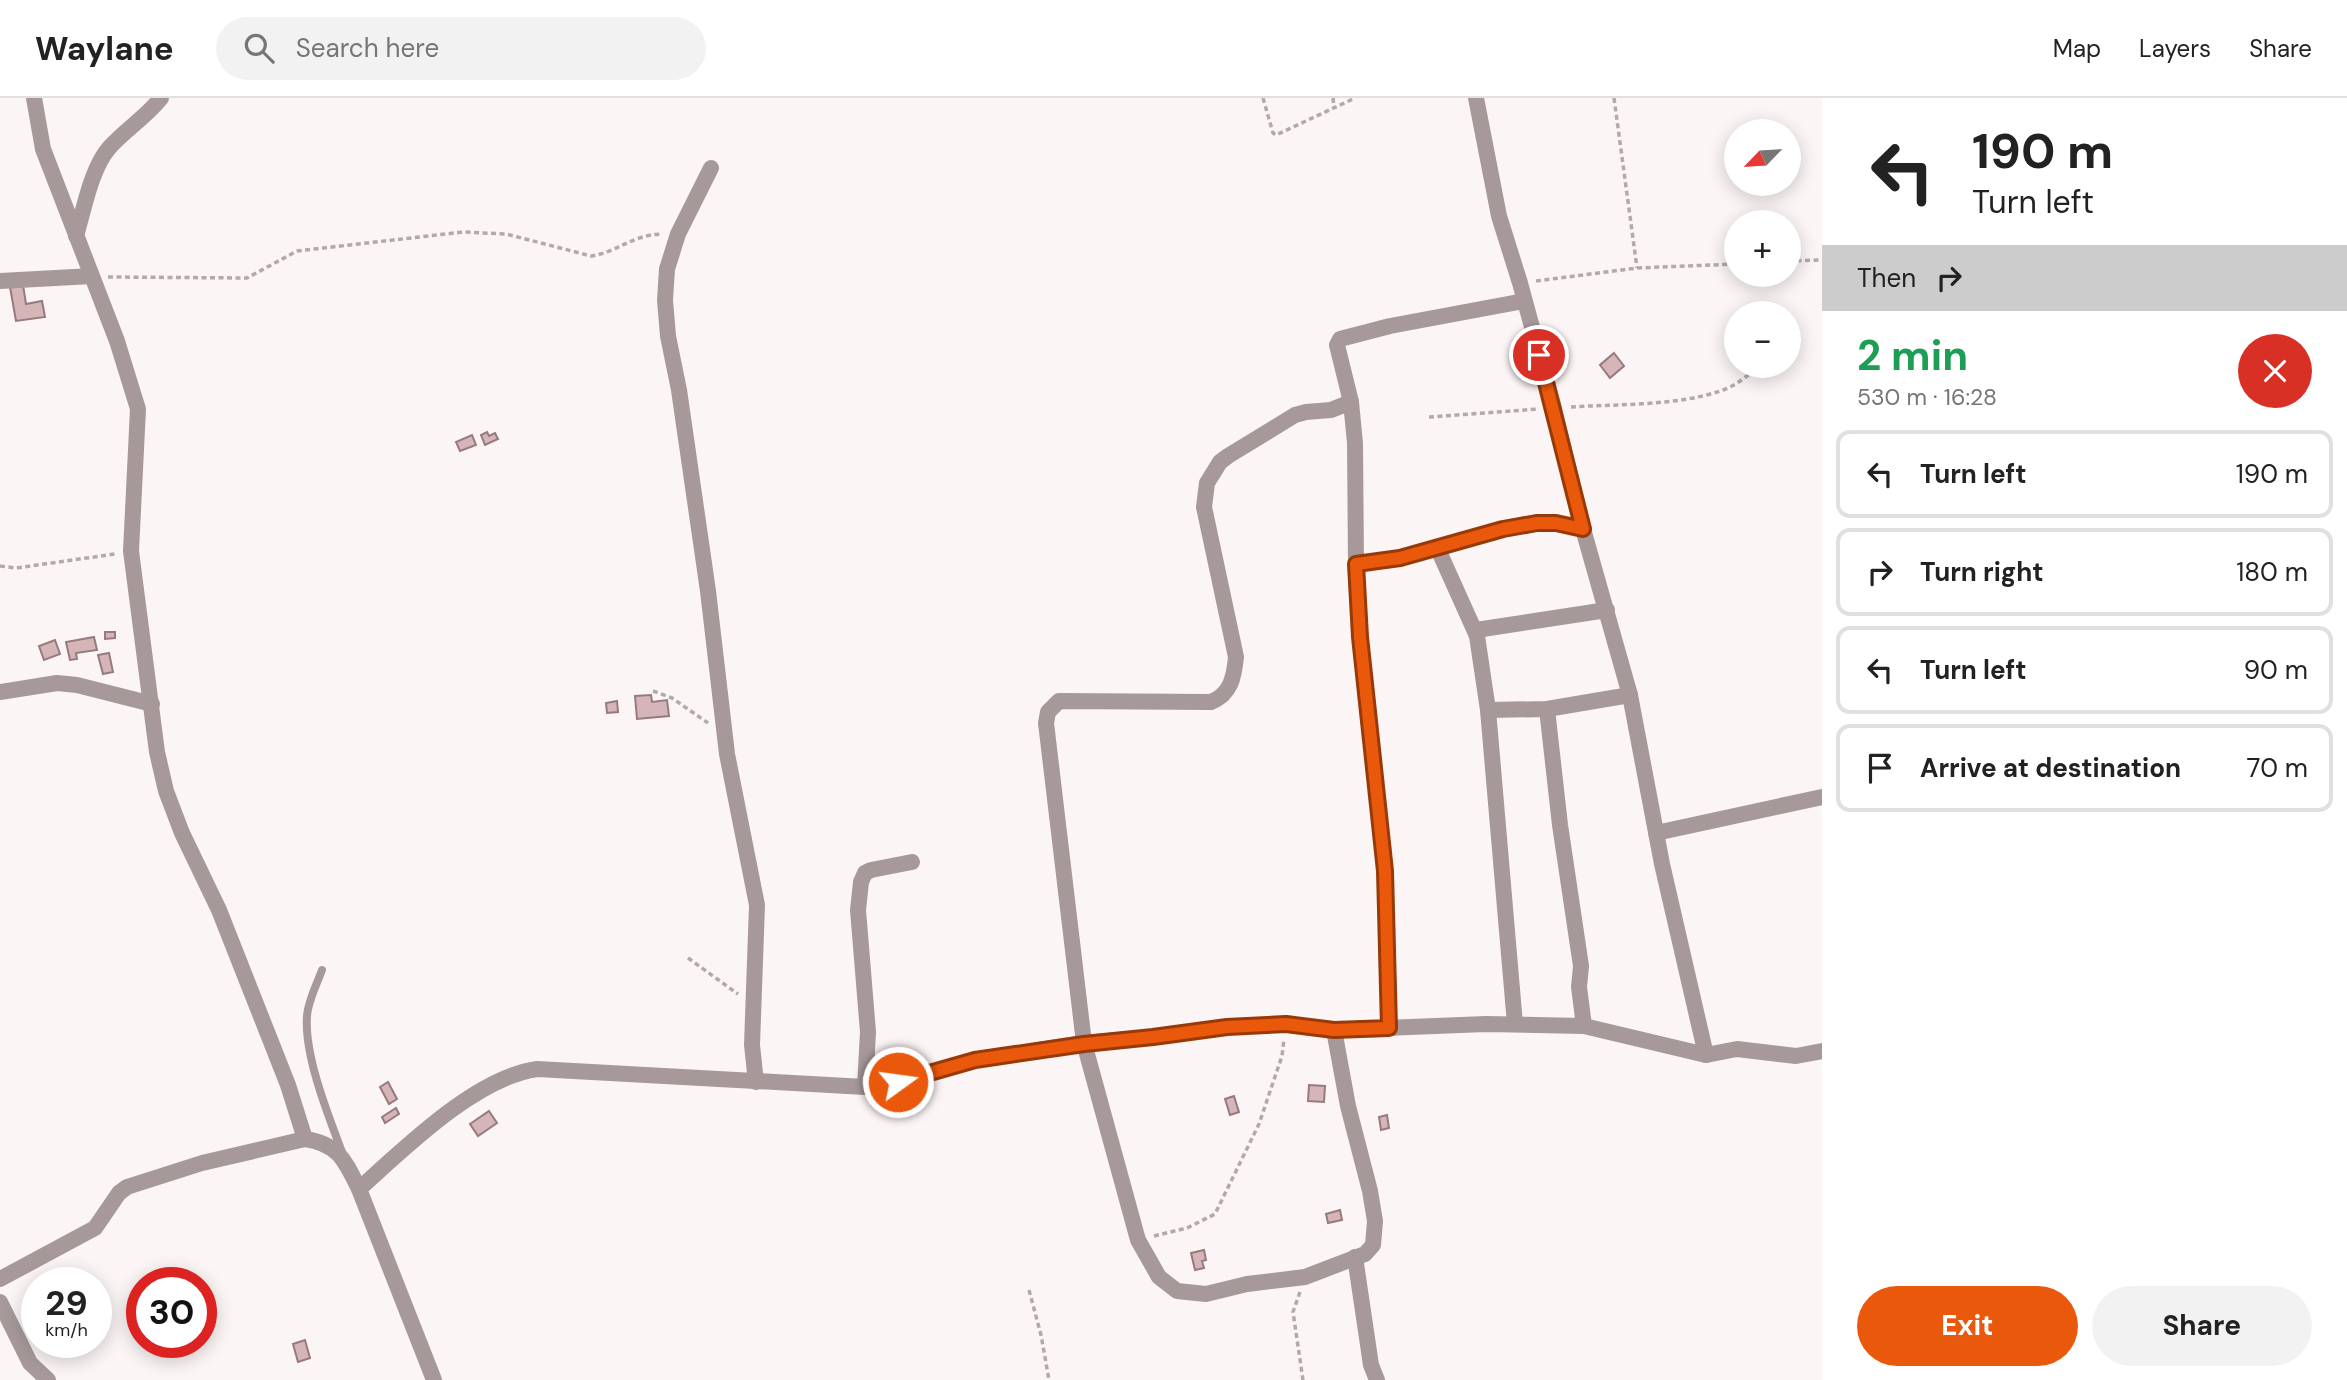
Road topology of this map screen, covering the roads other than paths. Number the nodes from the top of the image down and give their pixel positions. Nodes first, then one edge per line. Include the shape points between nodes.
1 (34, 98) edge
2 (161, 98) edge
3 (1476, 98) edge
4 (711, 168) dead end
5 (76, 236) junction
6 (92, 276) junction
7 (0, 281) edge
8 (1524, 302) junction
9 (1351, 402) junction
10 (1583, 529) junction
11 (1437, 547) junction
12 (1356, 564) junction
13 (1607, 610) junction
14 (1476, 631) junction
15 (0, 692) edge
16 (1630, 695) junction
17 (152, 704) junction
18 (1547, 709) junction
19 (1488, 710) junction
20 (1822, 797) edge
21 (1656, 833) junction
22 (912, 862) dead end
23 (322, 970) dead end
24 (1515, 1024) junction
25 (1584, 1026) junction
26 (1389, 1028) junction
27 (1334, 1030) junction
28 (1084, 1044) junction
29 (1822, 1051) edge
30 (1706, 1055) junction
31 (756, 1082) junction
32 (865, 1087) junction
33 (305, 1139) junction
34 (344, 1159) junction
35 (359, 1189) junction
36 (1355, 1257) junction
37 (0, 1279) edge
38 (0, 1302) edge
39 (48, 1380) edge
40 (434, 1380) edge
41 (1377, 1380) edge

1 - 5 street via 43,149
2 - 5 street via 101,160
3 - 8 street via 1499,216
4 - 31 street via 678,234 667,269 665,300 725,737 757,905 752,1045
5 - 6 street
6 - 7 street
6 - 17 street via 138,409 131,551
8 - 9 street via 1340,339 1337,349
8 - 10 street
9 - 12 street
9 - 28 street via 1289,418 1228,456 1207,483 1204,507 1236,657 1234,677 1224,695 1211,702 1059,701 1048,712
10 - 11 street via 1537,523
10 - 13 street
11 - 12 street
11 - 14 street
12 - 26 street via 1385,871
13 - 14 street
13 - 16 street
14 - 19 street
15 - 17 street via 57,683
16 - 18 street
16 - 21 street
17 - 33 street via 166,791 219,910
18 - 19 street
18 - 25 street via 1581,966
19 - 24 street
20 - 21 street
21 - 30 street
22 - 32 street via 871,870 860,882 868,1032
23 - 34 lane via 307,1015 309,1037 318,1085
24 - 25 street
24 - 26 street
25 - 30 street
26 - 27 street
27 - 28 street via 1286,1024 1227,1027
27 - 36 street via 1375,1221 1373,1245
28 - 32 street via 975,1060
28 - 36 street via 1138,1240 1159,1277 1177,1291 1206,1294 1305,1277
29 - 30 street via 1796,1056 1737,1049
31 - 32 street
31 - 35 street via 537,1069 514,1074 439,1120
33 - 34 street via 327,1144
33 - 37 street via 202,1163 127,1187 118,1193 96,1228
34 - 35 street
35 - 40 street
36 - 41 street
38 - 39 street via 30,1363

